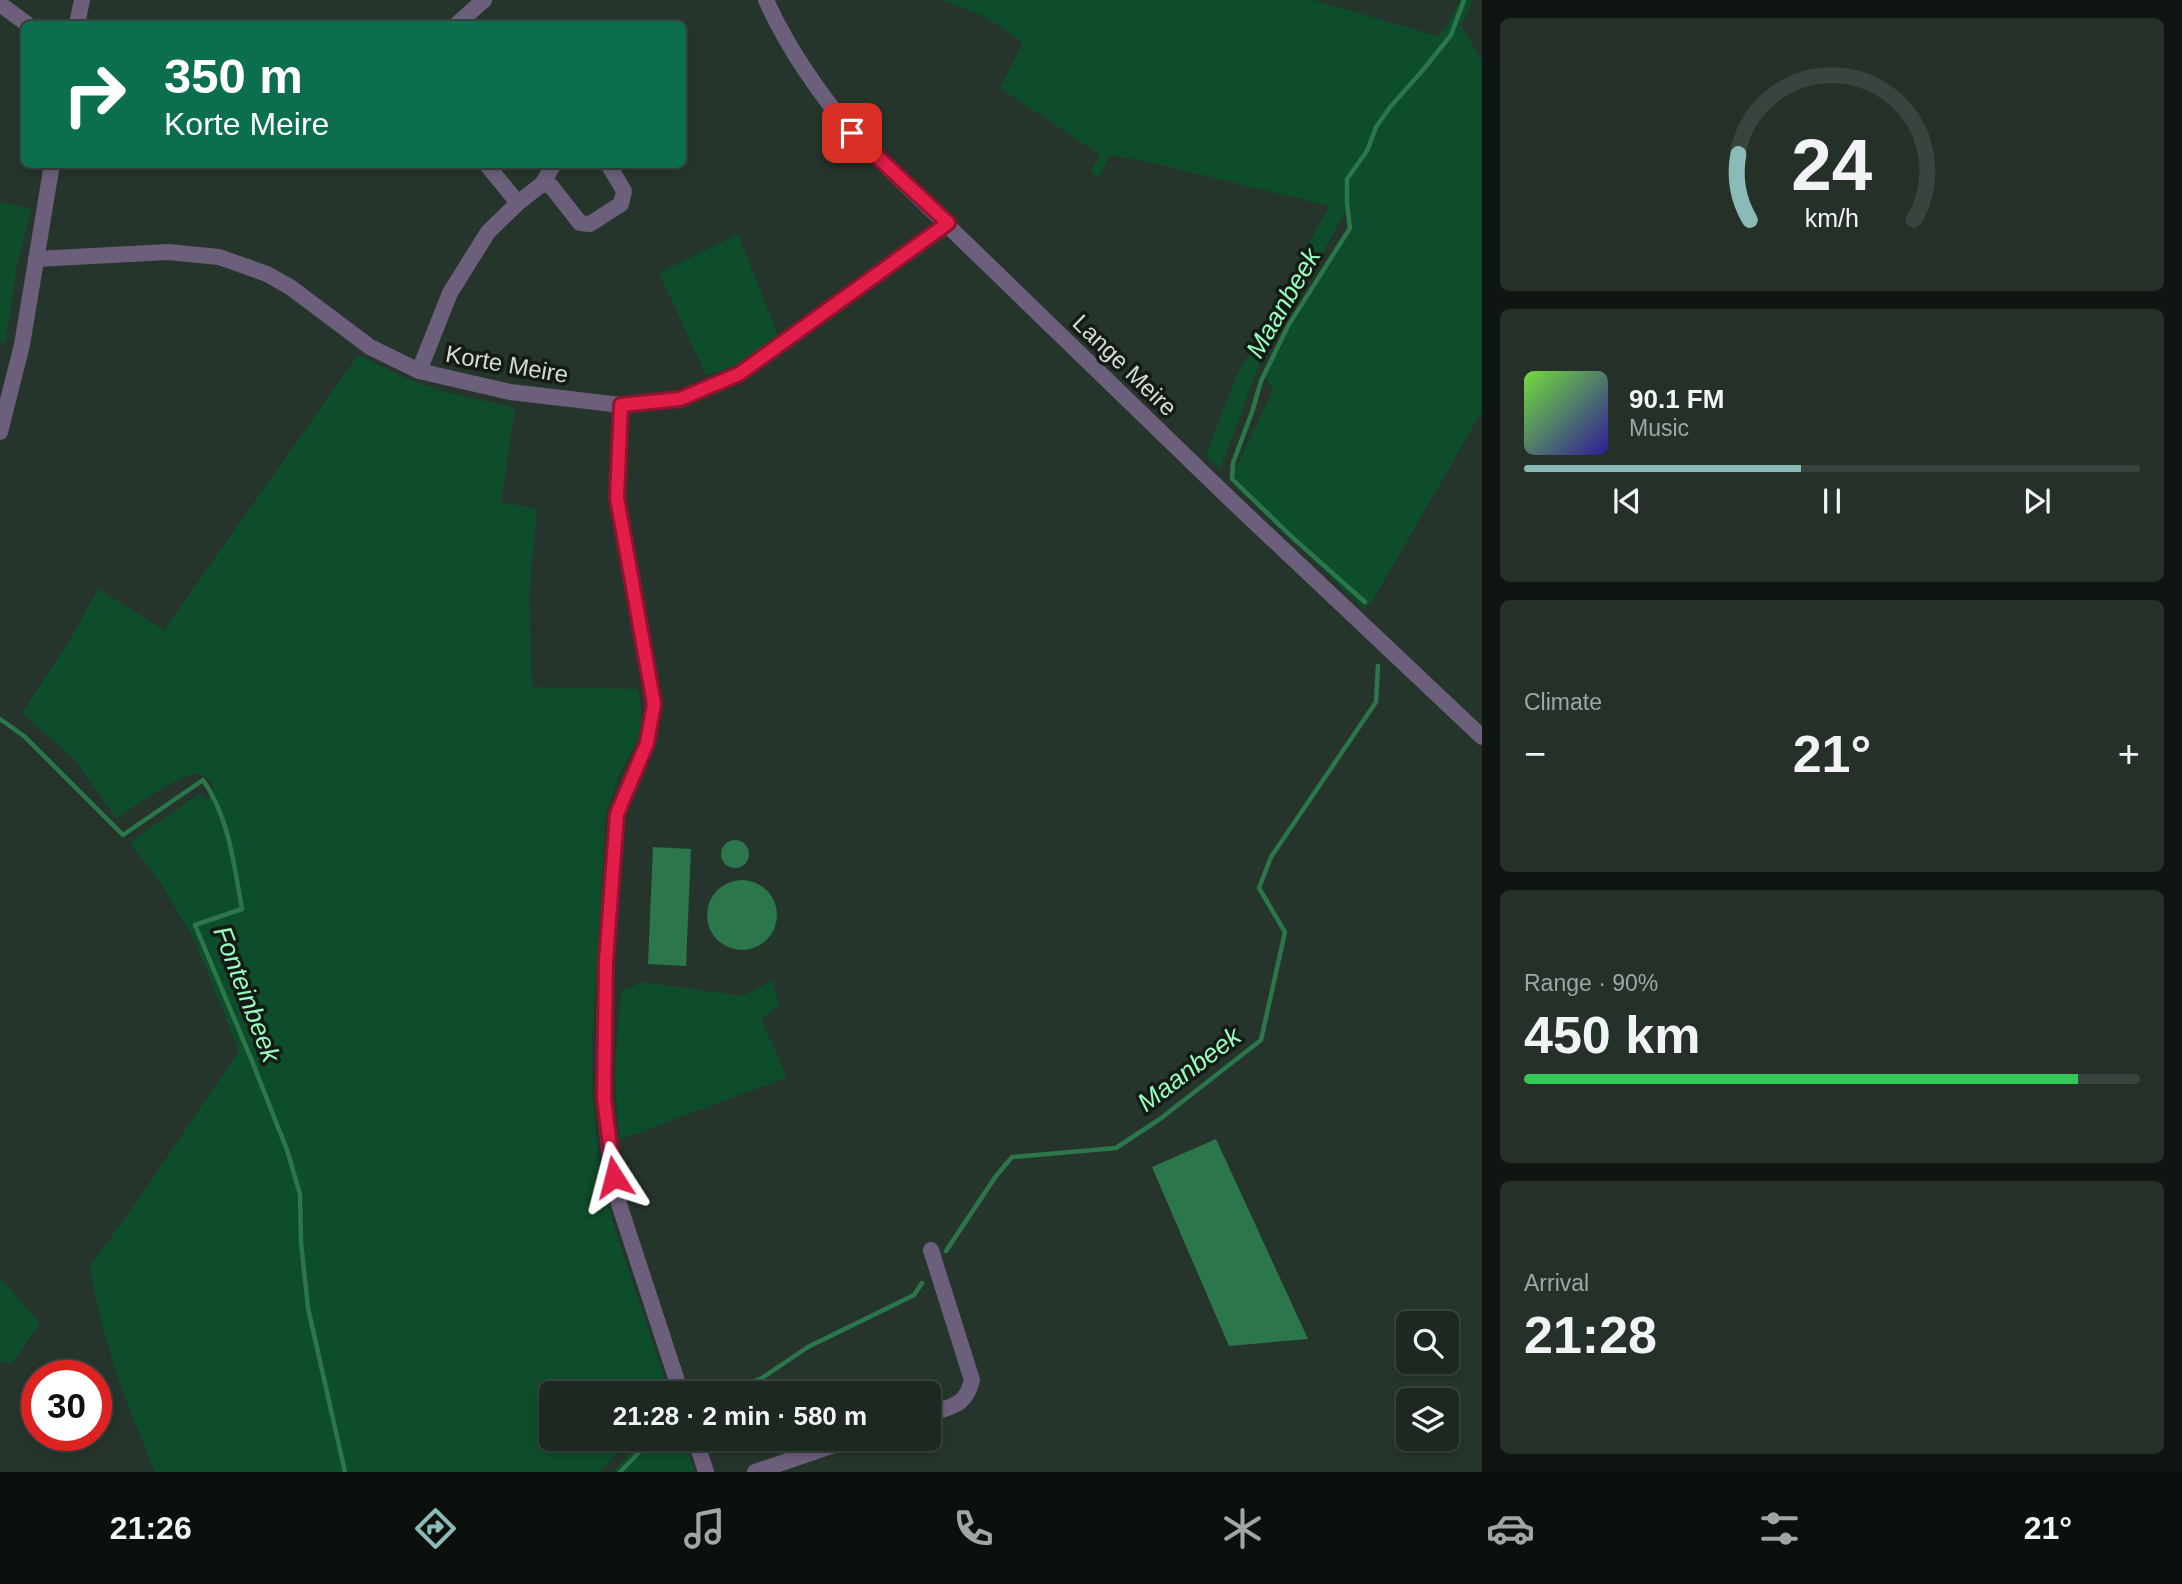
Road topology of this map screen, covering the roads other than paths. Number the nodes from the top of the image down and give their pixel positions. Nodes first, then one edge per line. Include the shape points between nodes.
1 (82, 0) edge
2 (484, 0) edge
3 (766, 0) edge
4 (0, 4) edge
5 (23, 21) edge
6 (78, 21) edge
7 (460, 21) edge
8 (51, 168) edge
9 (489, 168) edge
10 (552, 168) edge
11 (611, 168) edge
12 (542, 184) junction
13 (518, 203) junction
14 (948, 223) junction
15 (36, 259) junction
16 (419, 371) junction
17 (621, 405) junction
18 (0, 432) edge
19 (1482, 737) edge
20 (931, 1250) dead end
21 (677, 1381) edge
22 (941, 1410) edge
23 (699, 1451) edge
24 (817, 1451) edge
25 (706, 1472) edge
26 (755, 1472) edge

1 - 6 street
2 - 7 street
3 - 14 street, Lange Meire via 799,62 852,133
4 - 5 street
8 - 15 street
9 - 13 street
10 - 12 street
11 - 12 street via 625,191 621,204 590,224 580,223 551,186
12 - 13 street
13 - 16 street via 488,232 450,293
14 - 17 street, Korte Meire via 739,374 680,399
14 - 19 street, Lange Meire
15 - 16 street, Korte Meire via 167,252 219,257 290,287 370,347
15 - 18 street via 22,345
16 - 17 street, Korte Meire via 510,392
17 - 21 street via 617,498 654,704 647,743 617,814 606,961 604,1098 619,1204
20 - 22 street via 972,1380 969,1394 959,1404
23 - 25 street
24 - 26 street

